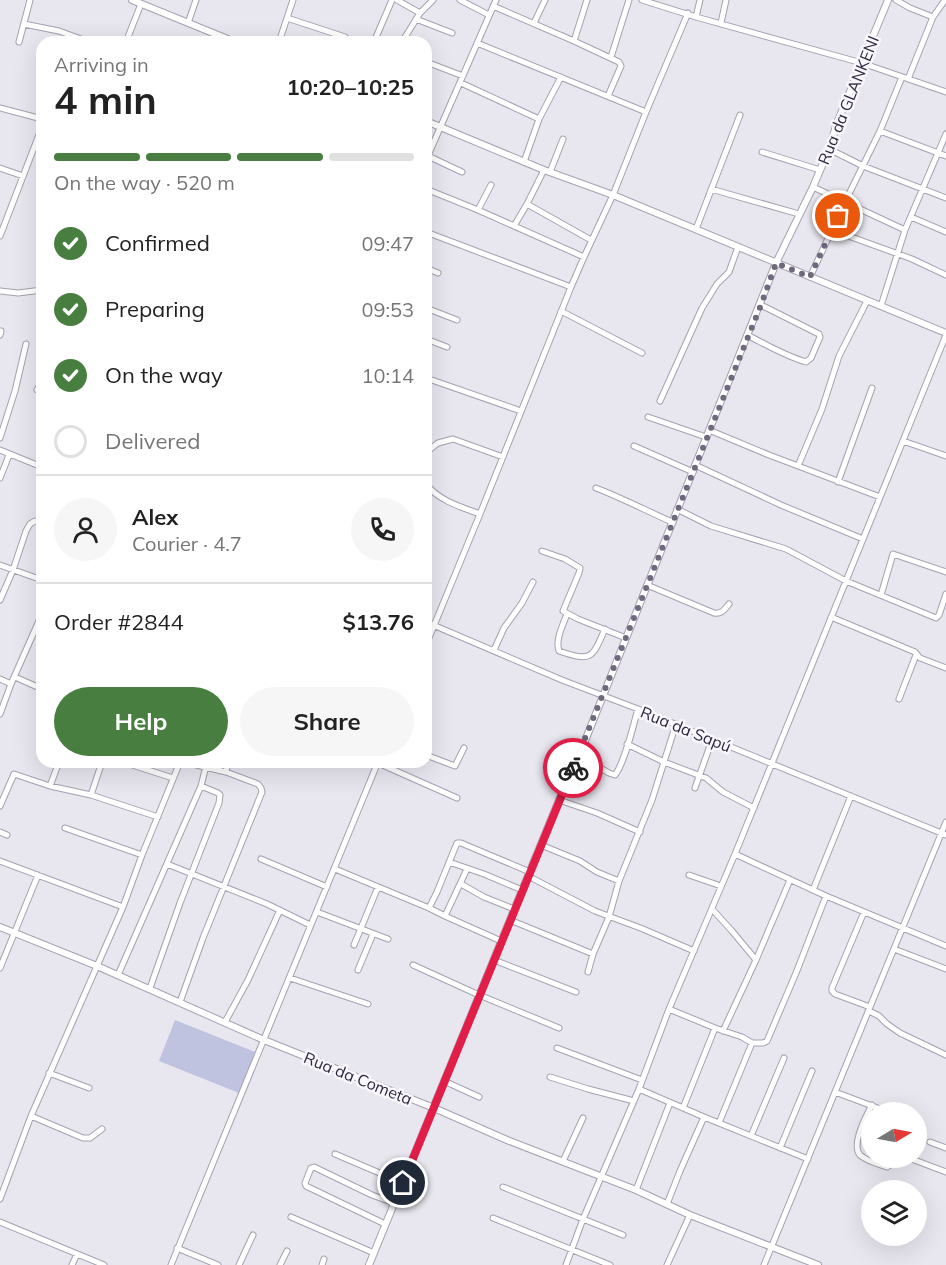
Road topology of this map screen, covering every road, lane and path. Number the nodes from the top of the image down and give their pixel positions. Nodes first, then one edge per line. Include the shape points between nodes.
1 (30, 0) edge
2 (132, 0) edge
3 (196, 0) edge
4 (293, 0) edge
5 (392, 0) edge
6 (396, 0) edge
7 (433, 0) edge
8 (460, 0) edge
9 (545, 0) edge
10 (587, 0) edge
11 (629, 0) edge
12 (642, 0) edge
13 (700, 0) edge
14 (726, 0) edge
15 (888, 0) edge
16 (896, 0) edge
17 (945, 0) edge
18 (494, 3) edge
19 (141, 4) junction
20 (688, 14) junction
21 (489, 15) junction
22 (418, 16) junction
23 (696, 16) junction
24 (933, 17) junction
25 (287, 18) junction
26 (188, 23) junction
27 (534, 23) junction
28 (721, 23) junction
29 (24, 24) junction
30 (452, 33) dead end
31 (72, 36) edge
32 (128, 36) edge
33 (221, 36) edge
34 (281, 36) edge
35 (342, 36) edge
36 (377, 36) edge
37 (406, 36) edge
38 (574, 41) junction
39 (19, 42) dead end
40 (477, 43) junction
41 (611, 57) junction
42 (862, 63) junction
43 (432, 65) edge
44 (561, 77) junction
45 (905, 78) junction
46 (462, 80) junction
47 (946, 92) edge
48 (608, 96) junction
49 (0, 108) edge
50 (646, 112) junction
51 (740, 115) dead end
52 (36, 117) edge
53 (539, 119) junction
54 (432, 124) edge
55 (440, 127) junction
56 (880, 131) junction
57 (946, 134) edge
58 (563, 139) dead end
59 (36, 143) edge
60 (432, 146) edge
61 (829, 149) junction
62 (762, 152) dead end
63 (938, 153) junction
64 (946, 156) edge
65 (432, 160) edge
66 (524, 162) junction
67 (863, 166) junction
68 (0, 168) edge
69 (820, 170) junction
70 (547, 171) junction
71 (462, 172) dead end
72 (24, 176) junction
73 (491, 185) dead end
74 (813, 188) junction
75 (711, 189) junction
76 (923, 189) junction
77 (432, 191) edge
78 (613, 195) junction
79 (946, 198) edge
80 (845, 202) junction
81 (527, 204) junction
82 (478, 210) junction
83 (799, 214) junction
84 (911, 217) junction
85 (514, 226) junction
86 (696, 230) junction
87 (832, 230) junction
88 (905, 230) junction
89 (946, 232) edge
90 (432, 234) edge
91 (0, 236) edge
92 (591, 240) junction
93 (738, 247) junction
94 (898, 254) junction
95 (584, 257) junction
96 (776, 263) junction
97 (432, 270) edge
98 (438, 273) dead end
99 (946, 275) edge
100 (810, 277) junction
101 (571, 287) junction
102 (0, 291) edge
103 (36, 291) edge
104 (867, 301) junction
105 (761, 305) junction
106 (881, 306) junction
107 (432, 311) edge
108 (561, 311) junction
109 (457, 321) dead end
110 (946, 334) edge
111 (747, 335) junction
112 (432, 341) edge
113 (26, 345) dead end
114 (447, 347) dead end
115 (642, 353) dead end
116 (432, 380) edge
117 (873, 388) dead end
118 (660, 401) dead end
119 (521, 411) junction
120 (648, 417) dead end
121 (710, 430) junction
122 (0, 438) edge
123 (706, 438) junction
124 (903, 441) junction
125 (634, 446) dead end
126 (432, 448) edge
127 (0, 450) edge
128 (9, 455) junction
129 (946, 456) edge
130 (503, 457) junction
131 (36, 466) edge
132 (798, 466) junction
133 (694, 469) junction
134 (0, 478) edge
135 (838, 482) junction
136 (596, 488) dead end
137 (432, 490) edge
138 (880, 497) junction
139 (678, 509) junction
140 (480, 514) junction
141 (36, 521) edge
142 (672, 522) junction
143 (863, 539) junction
144 (542, 551) dead end
145 (0, 565) edge
146 (13, 570) junction
147 (946, 572) edge
148 (36, 578) edge
149 (846, 581) junction
150 (533, 582) dead end
151 (647, 585) junction
152 (946, 594) edge
153 (880, 596) junction
154 (0, 600) edge
155 (729, 604) dead end
156 (567, 614) junction
157 (831, 617) junction
158 (434, 625) junction
159 (36, 628) edge
160 (604, 629) junction
161 (432, 630) edge
162 (626, 638) junction
163 (494, 650) junction
164 (916, 655) junction
165 (946, 668) edge
166 (15, 677) junction
167 (0, 679) edge
168 (11, 684) junction
169 (36, 686) edge
170 (603, 695) junction
171 (898, 699) dead end
172 (638, 709) junction
173 (0, 714) edge
174 (676, 724) junction
175 (712, 740) junction
176 (627, 744) junction
177 (464, 748) dead end
178 (432, 756) edge
179 (579, 756) junction
180 (664, 762) junction
181 (772, 764) junction
182 (57, 768) edge
183 (100, 768) edge
184 (142, 768) edge
185 (179, 768) edge
186 (206, 768) edge
187 (215, 768) edge
188 (227, 768) edge
189 (375, 768) edge
190 (386, 768) edge
191 (226, 772) junction
192 (700, 775) junction
193 (173, 778) junction
194 (50, 786) junction
195 (201, 786) junction
196 (695, 788) dead end
197 (91, 795) junction
198 (851, 796) junction
199 (457, 798) dead end
200 (559, 800) junction
201 (0, 806) edge
202 (754, 808) junction
203 (158, 817) junction
204 (946, 822) edge
205 (65, 828) dead end
206 (0, 832) edge
207 (640, 832) junction
208 (944, 834) edge
209 (7, 835) dead end
210 (541, 845) junction
211 (735, 854) junction
212 (142, 855) junction
213 (261, 859) dead end
214 (0, 861) edge
215 (449, 862) junction
216 (167, 864) junction
217 (467, 868) junction
218 (335, 869) junction
219 (192, 874) junction
220 (529, 874) junction
221 (38, 875) junction
222 (689, 875) dead end
223 (790, 880) junction
224 (619, 881) junction
225 (460, 884) junction
226 (721, 886) junction
227 (224, 887) junction
228 (327, 887) junction
229 (378, 887) junction
230 (522, 890) junction
231 (813, 890) junction
232 (826, 896) junction
233 (123, 907) junction
234 (429, 908) junction
235 (514, 909) junction
236 (712, 909) junction
237 (280, 910) junction
238 (317, 912) junction
239 (864, 912) junction
240 (445, 916) junction
241 (609, 917) junction
242 (510, 920) junction
243 (310, 925) junction
244 (0, 927) edge
245 (903, 928) junction
246 (360, 929) junction
247 (14, 933) junction
248 (373, 934) junction
249 (388, 939) dead end
250 (501, 941) junction
251 (354, 945) dead end
252 (946, 946) edge
253 (894, 949) junction
254 (694, 951) junction
255 (593, 954) junction
256 (494, 960) junction
257 (756, 960) junction
258 (413, 965) dead end
259 (98, 966) junction
260 (0, 968) edge
261 (946, 969) edge
262 (358, 970) dead end
263 (588, 972) dead end
264 (118, 975) junction
265 (290, 978) junction
266 (150, 988) junction
267 (576, 992) dead end
268 (479, 995) junction
269 (180, 1002) junction
270 (368, 1004) dead end
271 (669, 1009) junction
272 (869, 1009) junction
273 (225, 1022) junction
274 (560, 1028) dead end
275 (715, 1028) junction
276 (723, 1031) junction
277 (264, 1040) junction
278 (752, 1042) junction
279 (558, 1048) dead end
280 (946, 1055) edge
281 (784, 1058) dead end
282 (812, 1071) dead end
283 (50, 1073) junction
284 (550, 1077) dead end
285 (642, 1080) junction
286 (444, 1081) junction
287 (89, 1088) dead end
288 (639, 1089) junction
289 (835, 1092) junction
290 (478, 1097) dead end
291 (634, 1101) junction
292 (863, 1102) edge
293 (670, 1103) junction
294 (434, 1108) junction
295 (683, 1108) junction
296 (31, 1116) junction
297 (704, 1117) junction
298 (583, 1118) dead end
299 (719, 1123) junction
300 (102, 1129) dead end
301 (861, 1132) edge
302 (751, 1137) junction
303 (930, 1142) dead end
304 (780, 1148) junction
305 (946, 1148) edge
306 (335, 1154) dead end
307 (861, 1156) edge
308 (808, 1159) junction
309 (563, 1161) junction
310 (927, 1165) edge
311 (946, 1172) edge
312 (601, 1176) junction
313 (403, 1183) junction
314 (503, 1187) dead end
315 (636, 1190) junction
316 (0, 1199) edge
317 (394, 1203) junction
318 (667, 1204) junction
319 (690, 1215) junction
320 (291, 1218) dead end
321 (494, 1218) dead end
322 (583, 1219) junction
323 (0, 1222) edge
324 (385, 1224) junction
325 (623, 1234) dead end
326 (253, 1235) dead end
327 (177, 1248) junction
328 (772, 1248) junction
329 (572, 1249) junction
330 (287, 1251) dead end
331 (374, 1253) junction
332 (77, 1254) junction
333 (208, 1263) edge
334 (72, 1265) edge
335 (104, 1265) edge
336 (171, 1265) edge
337 (218, 1265) edge
338 (239, 1265) edge
339 (280, 1265) edge
340 (369, 1265) edge
341 (566, 1265) edge
342 (610, 1265) edge
343 (667, 1265) edge
344 (764, 1265) edge
345 (818, 1265) edge

1 - 29 street
2 - 19 street
3 - 26 street
4 - 25 street
5 - 36 street
6 - 22 street
7 - 22 street
8 - 21 street
9 - 27 street
10 - 38 street
11 - 41 street
12 - 20 street
13 - 23 street
14 - 28 street
15 - 42 street, Rua da GLANKENI
16 - 24 street
17 - 24 street
18 - 21 street
18 - 27 street
19 - 26 street
19 - 32 street
20 - 23 street
20 - 50 street
21 - 40 street
22 - 30 street
22 - 37 street
23 - 28 street
24 - 45 street
25 - 34 street
25 - 35 street
26 - 33 street
27 - 38 street
28 - 42 street
29 - 31 street
29 - 39 street
38 - 41 street
40 - 44 street
40 - 46 street
41 - 48 street via 621,66
42 - 45 street
42 - 61 street, Rua da GLANKENI
43 - 46 street
44 - 48 street
44 - 53 street
45 - 47 street
45 - 56 street
46 - 53 street
46 - 55 street
48 - 50 street
49 - 52 street
50 - 78 street
51 - 75 street
53 - 66 street
54 - 55 street
55 - 60 street
55 - 66 street
56 - 63 street
56 - 67 street
57 - 63 street
58 - 70 street
59 - 72 street
61 - 67 street
61 - 69 street, Rua da GLANKENI
62 - 69 street
63 - 64 street
63 - 76 street
65 - 71 street
66 - 70 street
67 - 76 street
67 - 80 street
68 - 72 street
69 - 74 street, Rua da GLANKENI
70 - 78 street
70 - 81 street
72 - 91 street
73 - 82 street
74 - 80 street
74 - 83 street, Rua da GLANKENI
75 - 83 street
75 - 86 street
76 - 79 street
76 - 84 street
77 - 82 street
78 - 86 street
78 - 92 street
80 - 87 street
80 - 88 street
81 - 85 street
81 - 92 street
82 - 85 street
83 - 96 street, Rua da GLANKENI
84 - 88 street
84 - 89 street
85 - 95 street
86 - 93 street
87 - 94 street
87 - 100 street
88 - 94 street
90 - 101 street
92 - 95 street
93 - 96 street
93 - 118 street via 729,272 702,308
94 - 99 street
94 - 106 street
95 - 101 street
96 - 100 street
96 - 105 street, Rua da GLANKENI
97 - 98 street
100 - 104 street
101 - 108 street
102 - 103 street
104 - 106 street
104 - 132 street via 838,356 822,409
105 - 111 street, Rua da GLANKENI
105 - 111 street via 818,332 820,337 811,358 806,362 783,354
106 - 110 street
107 - 109 street
108 - 115 street
108 - 119 street
110 - 124 street
111 - 121 street, Rua da GLANKENI
112 - 114 street
113 - 122 street
116 - 119 street
117 - 135 street
119 - 130 street
120 - 123 street
121 - 123 street, Rua da GLANKENI
121 - 132 street
123 - 133 street, Rua da GLANKENI
124 - 129 street
124 - 138 street
125 - 133 street
126 - 130 street via 453,439
127 - 128 street
128 - 131 street
128 - 134 street
130 - 140 street
132 - 135 street
133 - 139 street, Rua da GLANKENI
133 - 143 street
135 - 138 street
136 - 142 street
137 - 140 street
138 - 143 street
139 - 142 street, Rua da GLANKENI
139 - 149 street via 711,526 786,549
140 - 158 street
141 - 146 street via 26,531
142 - 151 street, Rua da GLANKENI
143 - 149 street
144 - 156 street via 580,568 563,609
145 - 146 street
146 - 148 street
146 - 154 street
147 - 153 street via 893,554
149 - 153 street
149 - 157 street
150 - 163 street
151 - 155 street via 714,613 723,612
151 - 162 street, Rua da GLANKENI
152 - 153 street via 936,618
156 - 160 street
156 - 160 street via 559,636 559,651 588,657 595,651
157 - 164 street
157 - 181 street
158 - 161 street
158 - 163 street, Rua da Sapú
159 - 166 street
160 - 162 street
162 - 170 street, Rua da GLANKENI
163 - 170 street, Rua da Sapú
164 - 165 street
164 - 171 street
166 - 168 street
166 - 169 street
167 - 168 street
168 - 173 street
170 - 172 street, Rua da Sapú
170 - 179 street, Rua da GLANKENI
172 - 174 street, Rua da Sapú
172 - 176 street
174 - 175 street, Rua da Sapú
174 - 180 street
175 - 181 street, Rua da Sapú
175 - 192 street
176 - 179 street via 614,775
176 - 180 street
177 - 178 street via 455,766
179 - 200 street, Rua da GLANKENI
180 - 192 street
180 - 207 street
181 - 198 street, Rua da Sapú
181 - 202 street
182 - 194 street
183 - 197 street
184 - 193 street
185 - 193 street
186 - 195 street
187 - 191 street
188 - 191 street
189 - 218 street
190 - 199 street
191 - 227 street via 258,784 262,792
192 - 196 street
192 - 202 street
193 - 203 street
194 - 197 street
194 - 201 street via 14,774
195 - 216 street
195 - 219 street via 218,793 220,799
197 - 203 street
198 - 208 street, Rua da Sapú
198 - 231 street
200 - 207 street
200 - 210 street, Rua da GLANKENI
202 - 211 street
203 - 212 street
204 - 208 street
205 - 212 street
206 - 209 street
207 - 224 street
208 - 245 street
210 - 220 street, Rua da GLANKENI
210 - 224 street
211 - 223 street
211 - 226 street
212 - 233 street
213 - 228 street
214 - 221 street
215 - 217 street
215 - 220 street via 459,843
215 - 234 street
216 - 219 street
216 - 264 street
217 - 225 street
217 - 230 street
218 - 228 street
218 - 229 street
219 - 227 street
219 - 266 street
220 - 230 street, Rua da GLANKENI
220 - 241 street
221 - 233 street
221 - 247 street
222 - 226 street
223 - 231 street
223 - 257 street
224 - 241 street
225 - 235 street
225 - 240 street
226 - 236 street
227 - 237 street
227 - 269 street
228 - 238 street
229 - 234 street
229 - 246 street
230 - 235 street, Rua da GLANKENI
231 - 232 street
232 - 239 street
232 - 278 street via 770,1036 763,1043
233 - 259 street
234 - 240 street
235 - 242 street, Rua da GLANKENI
236 - 254 street
236 - 257 street
237 - 243 street
237 - 273 street
238 - 243 street
238 - 246 street
239 - 245 street
239 - 272 street via 832,991
240 - 250 street
241 - 254 street
241 - 255 street
242 - 250 street, Rua da GLANKENI
242 - 255 street
243 - 265 street
244 - 247 street, Rua da Cometa
245 - 252 street
245 - 253 street
246 - 248 street
246 - 251 street
247 - 259 street, Rua da Cometa
247 - 260 street
248 - 249 street
248 - 262 street
250 - 256 street, Rua da GLANKENI
253 - 261 street
253 - 272 street
254 - 271 street
255 - 263 street
256 - 267 street
256 - 268 street, Rua da GLANKENI
257 - 276 street
258 - 268 street
259 - 264 street, Rua da Cometa
259 - 283 street
264 - 266 street, Rua da Cometa
265 - 270 street
265 - 277 street
266 - 269 street, Rua da Cometa
268 - 274 street
268 - 286 street, Rua da GLANKENI
269 - 273 street, Rua da Cometa
271 - 275 street
271 - 285 street
272 - 280 street via 900,1033
272 - 289 street
273 - 277 street, Rua da Cometa
275 - 276 street
275 - 295 street
276 - 278 street
277 - 294 street, Rua da Cometa
277 - 327 street
278 - 299 street
279 - 285 street
281 - 302 street
282 - 304 street
283 - 287 street
283 - 296 street
284 - 291 street
285 - 288 street
286 - 290 street
286 - 294 street, Rua da GLANKENI
288 - 291 street
288 - 293 street
289 - 292 street
289 - 308 street
291 - 312 street
293 - 295 street
293 - 315 street
294 - 309 street, Rua da Cometa
294 - 313 street, Rua da GLANKENI
295 - 297 street
296 - 300 street via 83,1138
296 - 316 street
297 - 299 street
297 - 318 street
298 - 309 street
299 - 302 street
301 - 307 street via 857,1144
302 - 304 street
303 - 305 street
304 - 308 street
306 - 313 street
308 - 328 street
309 - 312 street, Rua da Cometa
310 - 311 street
312 - 315 street, Rua da Cometa
312 - 322 street
313 - 317 street, Rua da GLANKENI
314 - 322 street
315 - 318 street, Rua da Cometa
317 - 324 street, Rua da GLANKENI
317 - 324 street via 311,1168 306,1186
318 - 319 street, Rua da Cometa
319 - 328 street, Rua da Cometa
319 - 343 street
320 - 331 street
321 - 329 street
322 - 325 street
322 - 329 street
323 - 332 street
324 - 331 street, Rua da GLANKENI
326 - 338 street
327 - 333 street
327 - 336 street
328 - 344 street
328 - 345 street, Rua da Cometa
329 - 341 street
329 - 342 street
330 - 339 street
331 - 340 street, Rua da GLANKENI
332 - 334 street
332 - 335 street
333 - 337 street

